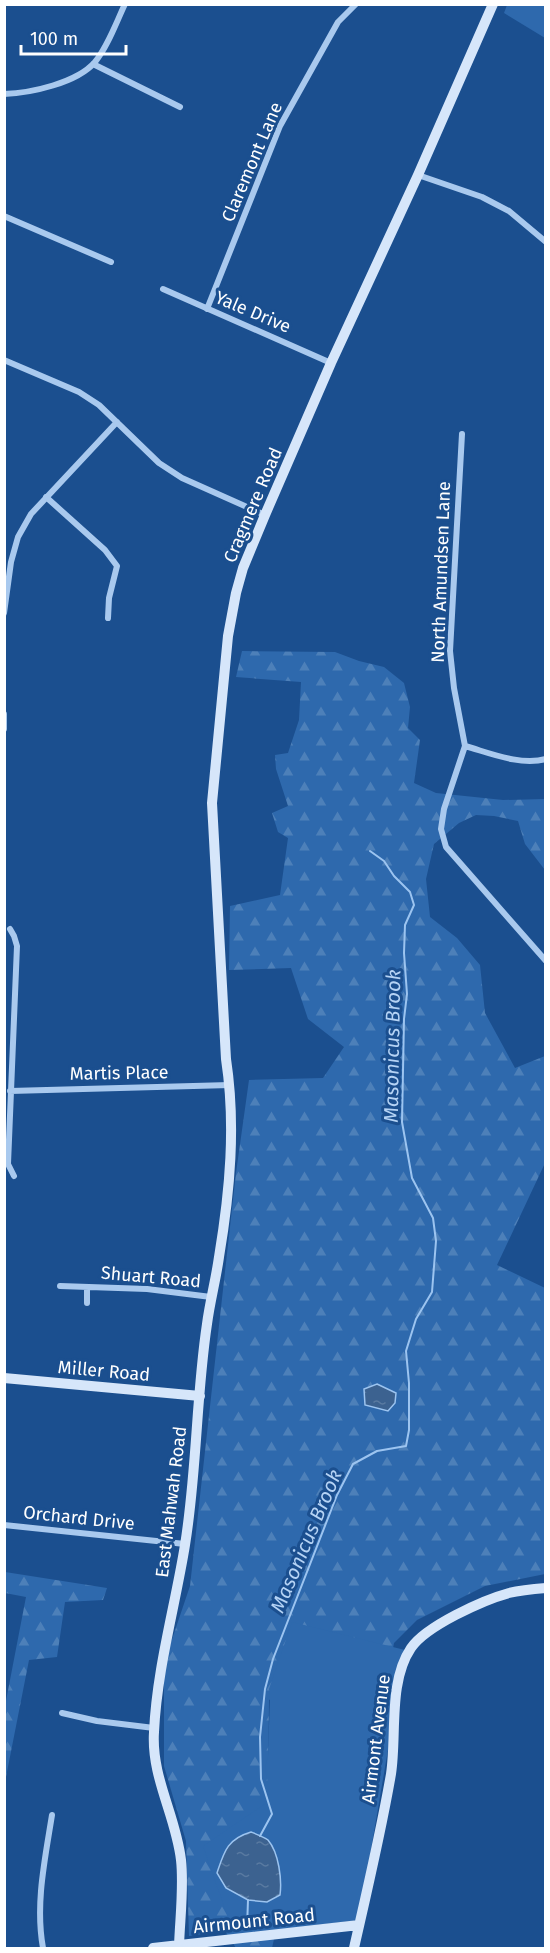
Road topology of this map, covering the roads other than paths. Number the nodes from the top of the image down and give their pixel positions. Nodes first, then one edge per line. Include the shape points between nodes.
1 (125, 4) edge
2 (356, 4) edge
3 (493, 4) edge
4 (93, 64) junction
5 (4, 94) edge
6 (180, 107) dead end
7 (418, 175) junction
8 (4, 216) edge
9 (546, 242) edge
10 (111, 262) dead end
11 (163, 289) dead end
12 (207, 309) junction
13 (4, 360) edge
14 (331, 363) junction
15 (117, 422) junction
16 (462, 434) dead end
17 (46, 497) junction
18 (265, 515) junction
19 (4, 613) edge
20 (108, 618) dead end
21 (4, 714) edge
22 (4, 729) edge
23 (465, 746) junction
24 (546, 759) edge
25 (10, 929) dead end
26 (546, 961) edge
27 (226, 1059) joint
28 (230, 1085) junction
29 (10, 1090) junction
30 (14, 1176) dead end
31 (60, 1286) dead end
32 (87, 1287) junction
33 (212, 1297) junction
34 (87, 1303) dead end
35 (4, 1378) edge
36 (200, 1396) junction
37 (4, 1525) edge
38 (186, 1544) junction
39 (546, 1588) edge
40 (62, 1713) dead end
41 (154, 1728) junction
42 (52, 1815) dead end
43 (359, 1925) junction
44 (179, 1946) junction
45 (43, 1948) edge
46 (153, 1948) edge
47 (354, 1948) edge

1 - 4 street
2 - 12 street, Claremont Lane via 338,22 280,126
3 - 7 street, Cragmere Road
4 - 5 street via 47,88
4 - 6 street
7 - 9 street via 482,196 509,211
7 - 14 street, Cragmere Road
8 - 10 street
11 - 12 street, Yale Drive
12 - 14 street, Yale Drive
13 - 15 street via 79,392
14 - 18 street, Cragmere Road
15 - 17 street
15 - 18 street via 174,473
16 - 23 street, North Amundsen Lane via 450,651
17 - 19 street via 18,537
17 - 20 street via 105,550 117,566
18 - 27 street, Cragmere Road via 236,593 213,782
21 - 22 street
23 - 24 street via 518,760
23 - 26 street via 444,809 441,829 446,847
25 - 29 street via 17,946
27 - 28 street, East Mahwah Road
28 - 29 street, Martis Place
28 - 33 street, East Mahwah Road via 230,1178
29 - 30 street via 8,1164
31 - 32 street, Shuart Road
32 - 33 street, Shuart Road
32 - 34 street, Shuart Road
33 - 36 street, East Mahwah Road
35 - 36 street, Miller Road
36 - 38 street, East Mahwah Road
37 - 38 street, Orchard Drive
38 - 41 street, East Mahwah Road via 158,1687
39 - 43 street, Airmont Avenue via 488,1600 430,1629 405,1657 398,1679 392,1770
40 - 41 street
41 - 44 street, East Mahwah Road via 154,1755 181,1860
42 - 45 street via 40,1900
43 - 44 street, Airmount Road
43 - 47 street, Airmont Avenue
44 - 46 street, Airmount Road

